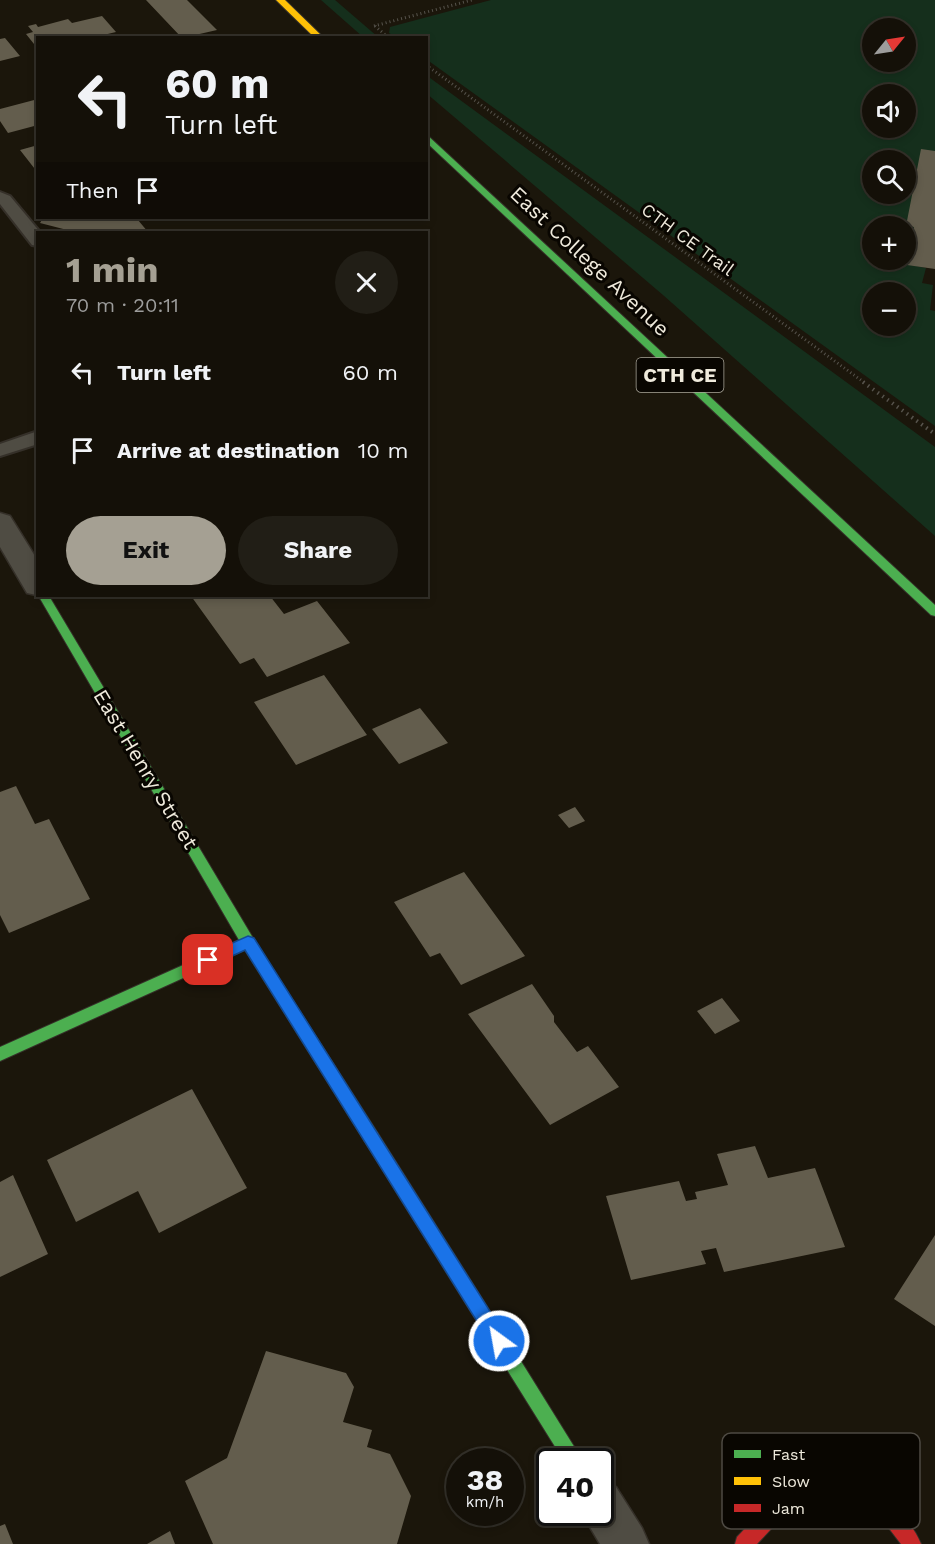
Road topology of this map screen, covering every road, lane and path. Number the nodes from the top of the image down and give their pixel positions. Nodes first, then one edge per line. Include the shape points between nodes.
1 (280, 0) edge
2 (472, 0) edge
3 (318, 36) edge
4 (387, 36) edge
5 (428, 66) edge
6 (428, 139) edge
7 (0, 197) edge
8 (36, 239) edge
9 (935, 434) edge
10 (36, 438) edge
11 (0, 450) edge
12 (4, 536) edge
13 (36, 583) edge
14 (44, 597) edge
15 (935, 612) edge
16 (248, 942) junction
17 (0, 1054) edge
18 (566, 1448) edge
19 (614, 1525) edge
20 (759, 1529) edge
21 (901, 1529) edge
22 (626, 1544) edge
23 (744, 1544) edge
24 (912, 1544) edge

1 - 3 street
2 - 4 path via 375,26
5 - 9 path, CTH CE Trail
6 - 15 street, East College Avenue / CTH CE
7 - 8 lane
10 - 11 lane
12 - 13 street
14 - 16 street, East Henry Street
16 - 17 street
16 - 18 street, East Henry Street
19 - 22 street
20 - 23 street
21 - 24 street

